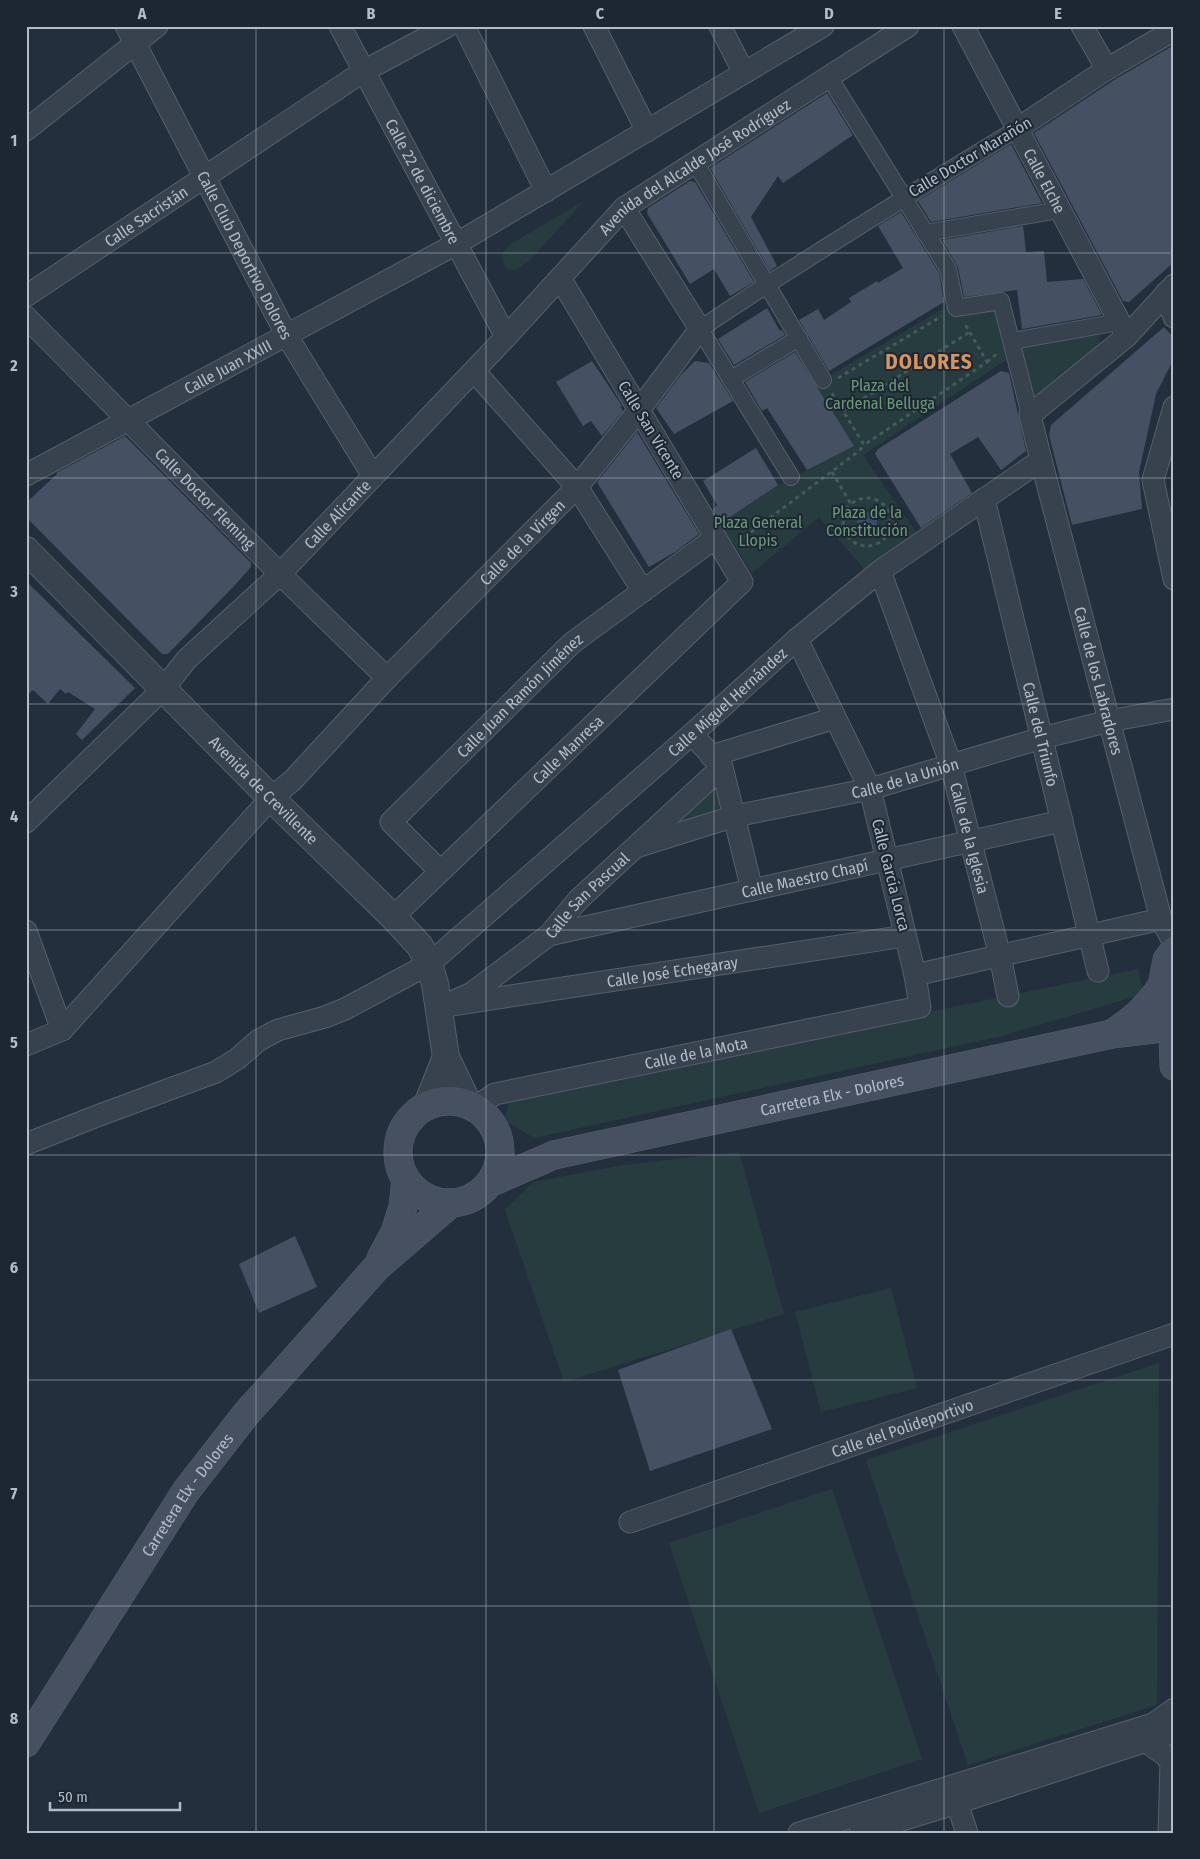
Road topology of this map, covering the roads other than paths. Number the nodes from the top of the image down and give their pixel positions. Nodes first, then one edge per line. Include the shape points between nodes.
1 (157, 26) edge
2 (340, 26) edge
3 (448, 26) edge
4 (464, 26) edge
5 (594, 26) edge
6 (720, 26) edge
7 (823, 26) edge
8 (908, 26) edge
9 (963, 26) edge
10 (1082, 26) edge
11 (1174, 30) edge
12 (131, 35) edge
13 (1107, 69) junction
14 (364, 71) junction
15 (744, 74) junction
16 (829, 77) junction
17 (1017, 129) junction
18 (26, 130) edge
19 (647, 131) junction
20 (695, 162) junction
21 (205, 177) junction
22 (546, 192) junction
23 (904, 197) junction
24 (624, 208) junction
25 (1059, 210) junction
26 (925, 233) junction
27 (456, 244) junction
28 (560, 278) junction
29 (767, 284) junction
30 (1170, 289) edge
31 (26, 296) edge
32 (26, 317) edge
33 (1174, 317) edge
34 (700, 328) junction
35 (1123, 329) junction
36 (287, 336) junction
37 (506, 337) junction
38 (799, 338) junction
39 (1012, 341) junction
40 (474, 371) junction
41 (731, 379) junction
42 (825, 382) road end
43 (1174, 407) edge
44 (639, 410) junction
45 (1030, 415) junction
46 (128, 421) junction
47 (1040, 460) junction
48 (26, 475) edge
49 (373, 476) junction
50 (791, 477) dead end
51 (577, 486) junction
52 (984, 499) junction
53 (724, 541) junction
54 (26, 550) edge
55 (880, 571) junction
56 (1173, 571) edge
57 (280, 574) junction
58 (742, 582) joint
59 (643, 591) junction
60 (797, 639) junction
61 (387, 678) junction
62 (164, 688) junction
63 (1174, 709) edge
64 (835, 718) junction
65 (1109, 721) junction
66 (692, 734) junction
67 (1042, 738) junction
68 (717, 762) junction
69 (951, 765) junction
70 (870, 790) junction
71 (271, 798) junction
72 (735, 816) junction
73 (1062, 821) junction
74 (26, 822) edge
75 (970, 841) junction
76 (636, 847) junction
77 (887, 860) junction
78 (440, 872) junction
79 (752, 890) junction
80 (393, 917) junction
81 (1161, 919) junction
82 (26, 931) edge
83 (549, 935) junction
84 (906, 936) junction
85 (1089, 936) junction
86 (1174, 943) edge
87 (1174, 951) edge
88 (1000, 956) junction
89 (430, 964) junction
90 (1098, 971) dead end
91 (915, 975) junction
92 (1162, 986) junction
93 (1008, 996) dead end
94 (439, 1007) junction
95 (920, 1007) joint
96 (62, 1030) junction
97 (1173, 1030) edge
98 (1112, 1034) junction
99 (26, 1044) edge
100 (446, 1057) junction
101 (1174, 1066) edge
102 (472, 1106) junction
103 (426, 1107) junction
104 (498, 1135) junction
105 (26, 1144) edge
106 (554, 1155) junction
107 (406, 1179) junction
108 (492, 1182) junction
109 (452, 1203) junction
110 (376, 1268) junction
111 (1174, 1334) edge
112 (630, 1522) dead end
113 (1174, 1709) edge
114 (1174, 1732) edge
115 (1145, 1741) junction
116 (26, 1743) edge
117 (957, 1803) junction
118 (1171, 1828) edge
119 (799, 1833) edge
120 (860, 1833) edge
121 (967, 1833) edge

1 - 12 street
2 - 14 street, Calle 22 de diciembre
3 - 14 street, Calle Sacristán
4 - 22 street
5 - 19 street
6 - 15 street
7 - 15 street
8 - 16 street, Avenida del Alcalde José Rodríguez
9 - 17 street, Calle Elche
10 - 13 street
11 - 13 street, Calle Doctor Marañón
12 - 18 street
12 - 21 street, Calle Club Deportivo Dolores
13 - 17 street, Calle Doctor Marañón
14 - 21 street, Calle Sacristán
14 - 27 street, Calle 22 de diciembre
15 - 19 street
16 - 20 street, Avenida del Alcalde José Rodríguez
16 - 23 street
17 - 23 street, Calle Doctor Marañón
17 - 25 street, Calle Elche
19 - 22 street
20 - 24 street, Avenida del Alcalde José Rodríguez
20 - 29 street
21 - 31 street, Calle Sacristán
21 - 36 street, Calle Club Deportivo Dolores
22 - 27 street
23 - 26 street
23 - 29 street, Calle Doctor Marañón
24 - 28 street, Avenida del Alcalde José Rodríguez
24 - 34 street
25 - 26 street
25 - 35 street, Calle Elche
26 - 39 street via 948,268 956,308 1001,301
27 - 36 street, Calle Juan XXIII
27 - 37 street, Calle 22 de diciembre
28 - 37 street, Avenida del Alcalde José Rodríguez
28 - 44 street, Calle San Vicente
29 - 34 street, Calle de la Virgen
29 - 38 street
30 - 33 street
30 - 35 street
32 - 46 street, Calle Doctor Fleming
34 - 41 street
34 - 44 street, Calle de la Virgen
35 - 39 street
35 - 45 street
36 - 46 street, Calle Juan XXIII
36 - 49 street, Calle Club Deportivo Dolores
37 - 40 street, Calle Alicante
38 - 41 street
38 - 42 street
39 - 45 street
40 - 49 street, Calle Alicante
40 - 51 street
41 - 50 street
43 - 56 street via 1153,480
44 - 51 street, Calle de la Virgen
44 - 53 street, Calle San Vicente
45 - 47 street, Calle de los Labradores
46 - 48 street, Calle Juan XXIII
46 - 57 street, Calle Doctor Fleming
47 - 52 street, Calle Miguel Hernández
47 - 65 street, Calle de los Labradores
49 - 57 street, Calle Alicante
51 - 59 street
51 - 61 street, Calle de la Virgen
52 - 55 street, Calle Miguel Hernández
52 - 67 street, Calle del Triunfo
53 - 58 street, Calle San Vicente
53 - 59 street, Calle Juan Ramón Jiménez
54 - 62 street, Avenida de Crevillente
55 - 60 street, Calle Miguel Hernández
55 - 69 street, Calle de la Iglesia
57 - 61 street, Calle Doctor Fleming
57 - 62 street, Calle Alicante via 188,659
58 - 78 street, Calle Manresa
59 - 78 street, Calle Juan Ramón Jiménez via 572,643 390,822
60 - 64 street, Calle García Lorca
60 - 66 street, Calle Miguel Hernández
61 - 71 street, Calle de la Virgen via 293,780
62 - 71 street, Avenida de Crevillente
62 - 74 street, Calle Alicante
63 - 65 street, Calle de la Unión
64 - 68 street
64 - 70 street, Calle García Lorca
65 - 67 street, Calle de la Unión
65 - 81 street, Calle de los Labradores
66 - 68 street
66 - 89 street, Calle Miguel Hernández
67 - 69 street, Calle de la Unión
67 - 73 street, Calle del Triunfo
68 - 72 street
68 - 76 street, Calle San Pascual
69 - 70 street, Calle de la Unión
69 - 75 street, Calle de la Iglesia
70 - 72 street, Calle de la Unión
70 - 77 street, Calle García Lorca
71 - 80 street, Avenida de Crevillente
71 - 96 street, Calle de la Virgen
72 - 76 street, Calle de la Unión
72 - 79 street
73 - 75 street, Calle Maestro Chapí
73 - 85 street, Calle del Triunfo
75 - 77 street, Calle Maestro Chapí
75 - 88 street, Calle de la Iglesia
76 - 83 street, Calle San Pascual via 578,900
77 - 79 street, Calle Maestro Chapí
77 - 84 street, Calle García Lorca
78 - 80 street, Calle Manresa
79 - 83 street, Calle Maestro Chapí
80 - 89 street, Avenida de Crevillente via 420,946
81 - 85 street
81 - 86 street, Calle de los Labradores
82 - 96 street
83 - 94 street, Calle San Pascual via 472,993
84 - 91 street, Calle García Lorca
84 - 94 street, Calle José Echegaray
85 - 88 street
85 - 90 street, Calle del Triunfo
87 - 92 main road via 1167,960
88 - 91 street
88 - 93 street, Calle de la Iglesia
89 - 94 street, Avenida de Crevillente
89 - 105 street, Calle Miguel Hernández via 345,1009 278,1030 216,1072
91 - 95 street, Calle García Lorca
92 - 97 main road
92 - 98 main road via 1147,1007
94 - 100 street, Avenida de Crevillente
95 - 102 street, Calle de la Mota via 495,1094
96 - 99 street
97 - 98 main road, Carretera Elx - Dolores
97 - 101 main road
98 - 106 main road, Carretera Elx - Dolores
100 - 102 street, Avenida de Crevillente
100 - 103 street, Avenida de Crevillente
102 - 103 main road via 448,1101
102 - 104 main road via 489,1119
103 - 107 main road via 415,1114 400,1138 399,1159
104 - 106 main road, Carretera Elx - Dolores via 525,1150
104 - 108 main road via 500,1159
106 - 108 main road, Carretera Elx - Dolores
107 - 109 main road via 418,1192 434,1201
107 - 110 main road, Carretera Elx - Dolores via 403,1207 395,1232
108 - 109 main road via 474,1197
109 - 110 main road, Carretera Elx - Dolores
110 - 116 main road, Carretera Elx - Dolores via 246,1414 186,1491
111 - 112 street, Calle del Polideportivo
113 - 119 street via 1153,1724
114 - 115 street
115 - 117 street
115 - 118 street via 1171,1763
117 - 120 street
117 - 121 street

